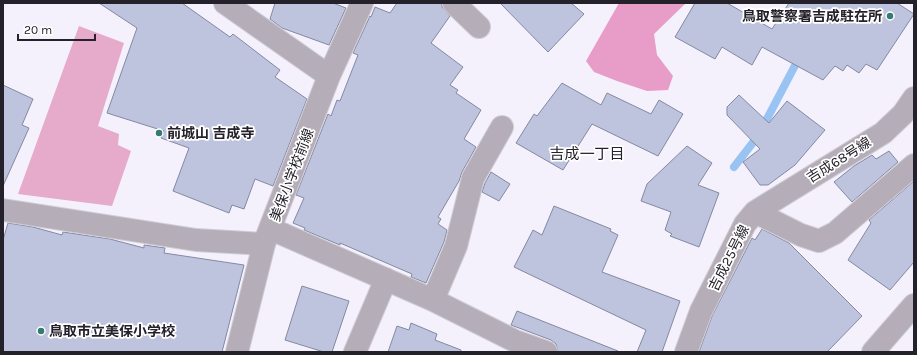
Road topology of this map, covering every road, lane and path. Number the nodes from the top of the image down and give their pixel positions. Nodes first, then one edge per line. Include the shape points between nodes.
1 (225, 3) edge
2 (362, 3) edge
3 (454, 3) edge
4 (479, 27) dead end
5 (329, 76) junction
6 (911, 110) edge
7 (502, 127) dead end
8 (914, 164) edge
9 (3, 210) edge
10 (755, 212) junction
11 (268, 236) junction
12 (386, 279) junction
13 (433, 300) junction
14 (914, 305) edge
15 (237, 352) edge
16 (355, 352) edge
17 (546, 352) edge
18 (686, 352) edge
19 (873, 352) edge

1 - 5 street
2 - 5 street, 美保小学校前線
3 - 4 street
5 - 11 street, 美保小学校前線
6 - 10 street, 吉成68号線 via 883,133
7 - 13 street via 473,178 456,246
8 - 10 street, 吉成25号線 via 835,233 819,241 805,237
9 - 11 street via 196,240
10 - 18 street, 吉成25号線 via 745,224 701,312
11 - 12 street
11 - 15 street, 美保小学校前線
12 - 13 street
12 - 16 street
13 - 17 street via 515,341
14 - 19 street

